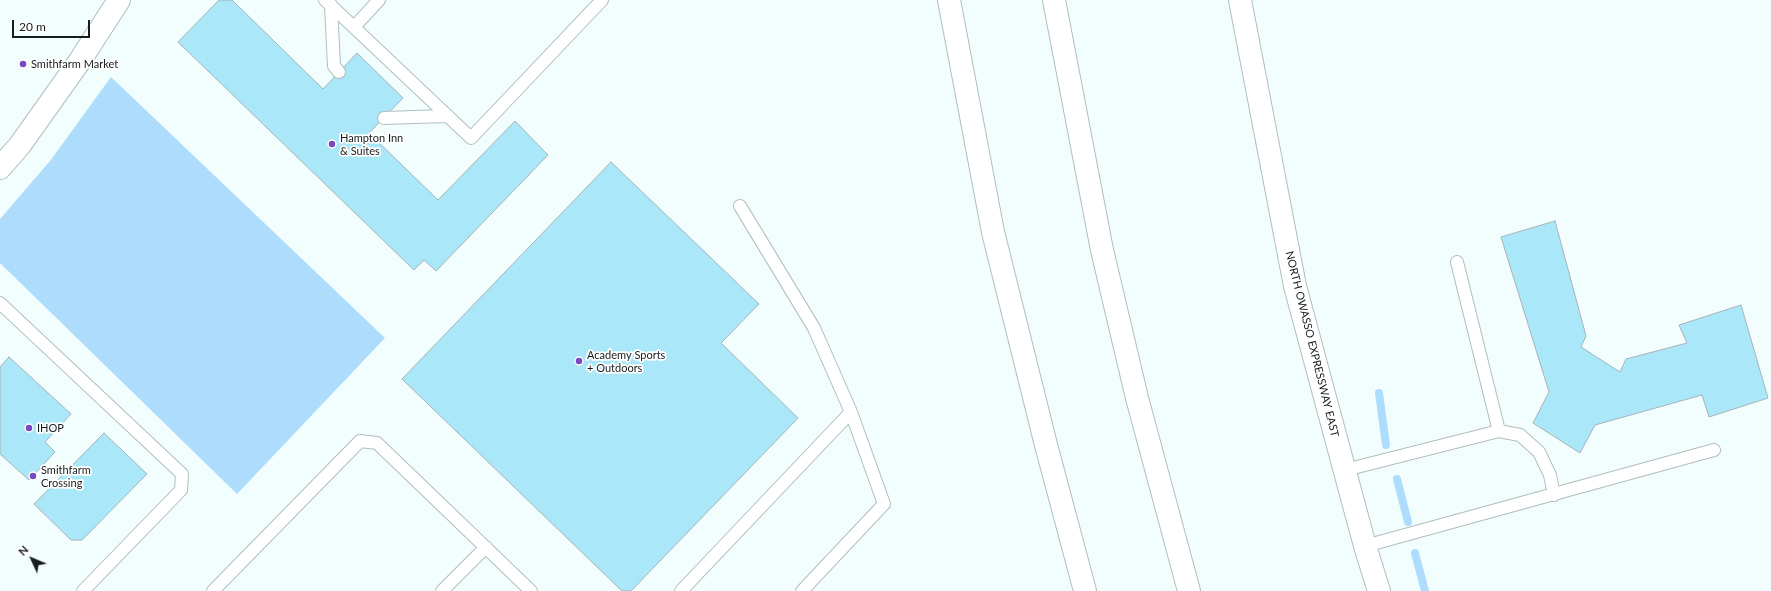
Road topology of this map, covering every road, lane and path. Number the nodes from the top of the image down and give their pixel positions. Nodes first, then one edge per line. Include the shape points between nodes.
1 (119, 0) edge
2 (379, 0) edge
3 (602, 0) edge
4 (949, 0) edge
5 (1054, 0) edge
6 (1240, 0) edge
7 (328, 3) edge
8 (354, 27) junction
9 (339, 72) dead end
10 (446, 116) junction
11 (384, 118) dead end
12 (0, 168) edge
13 (740, 206) dead end
14 (1457, 262) dead end
15 (0, 303) edge
16 (851, 412) junction
17 (1499, 430) junction
18 (1714, 450) dead end
19 (1344, 470) junction
20 (1554, 494) junction
21 (486, 546) junction
22 (1364, 546) junction
23 (84, 591) edge
24 (213, 591) edge
25 (442, 591) edge
26 (531, 591) edge
27 (681, 591) edge
28 (802, 591) edge
29 (1085, 591) edge
30 (1189, 591) edge
31 (1379, 591) edge

1 - 12 main road via 70,75 20,145
2 - 8 lane
3 - 10 lane via 471,138
4 - 29 main road via 993,232
5 - 30 main road via 1102,250 1136,398
6 - 19 main road, NORTH OWASSO EXPRESSWAY EAST via 1295,286
7 - 8 lane
7 - 9 lane via 334,66
8 - 10 lane
10 - 11 lane
13 - 16 lane via 814,328
14 - 17 lane
15 - 23 lane via 182,474 181,490
16 - 27 lane
16 - 28 lane via 884,504
17 - 19 lane
17 - 20 lane via 1520,435 1539,452 1550,475
18 - 20 lane
19 - 22 main road, NORTH OWASSO EXPRESSWAY EAST
20 - 22 lane
21 - 24 lane via 377,443 360,441
21 - 25 lane
21 - 26 lane
22 - 31 main road, NORTH OWASSO EXPRESSWAY EAST

